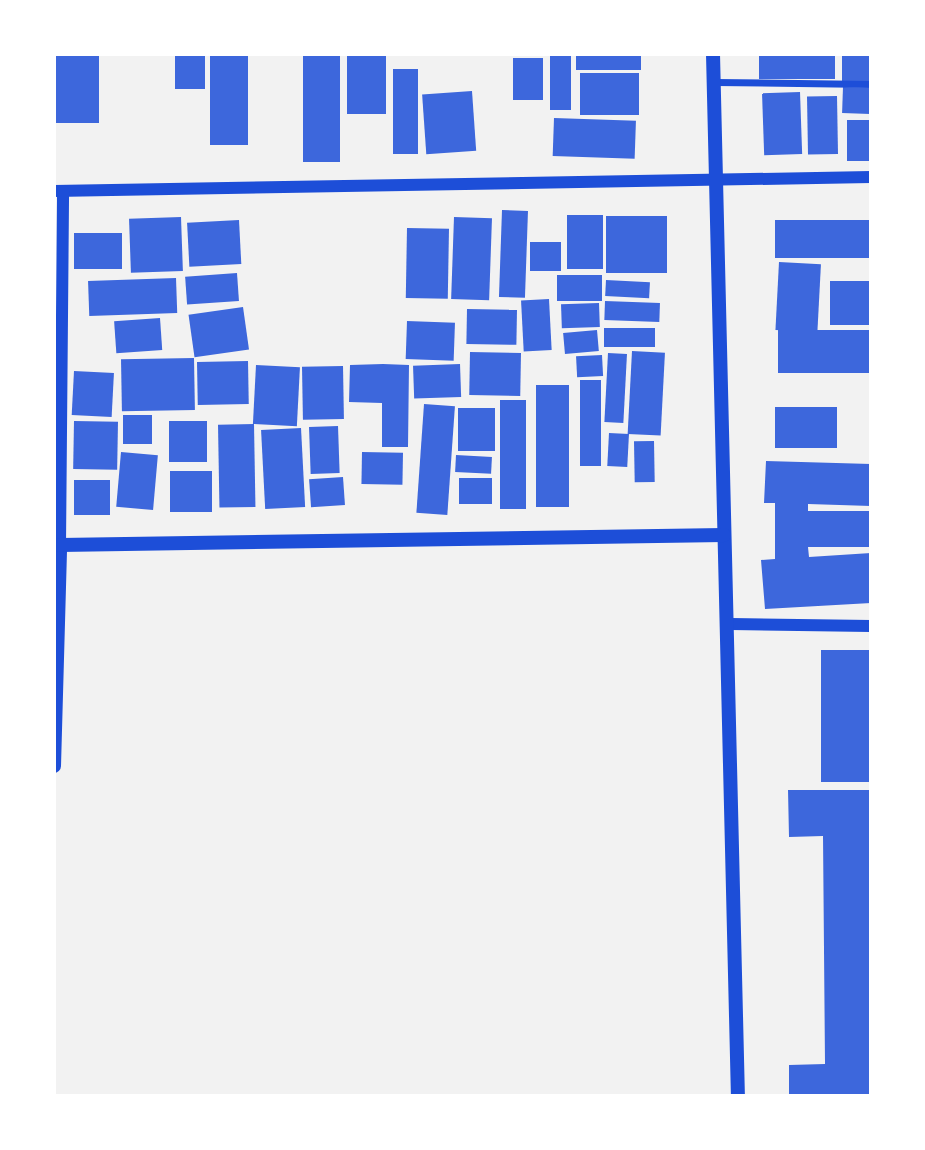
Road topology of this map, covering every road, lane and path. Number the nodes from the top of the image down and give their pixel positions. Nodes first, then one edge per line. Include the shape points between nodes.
1 (713, 54) edge
2 (715, 82) junction
3 (871, 84) edge
4 (715, 177) junction
5 (871, 177) edge
6 (58, 191) edge
7 (724, 535) junction
8 (57, 544) edge
9 (731, 624) junction
10 (871, 626) edge
11 (54, 766) edge
12 (738, 1096) edge

1 - 2 main road
2 - 3 street
2 - 4 main road
4 - 5 street
4 - 6 street
4 - 7 main road
6 - 8 street
7 - 8 main road
7 - 9 main road
8 - 11 main road
9 - 10 street
9 - 12 main road

